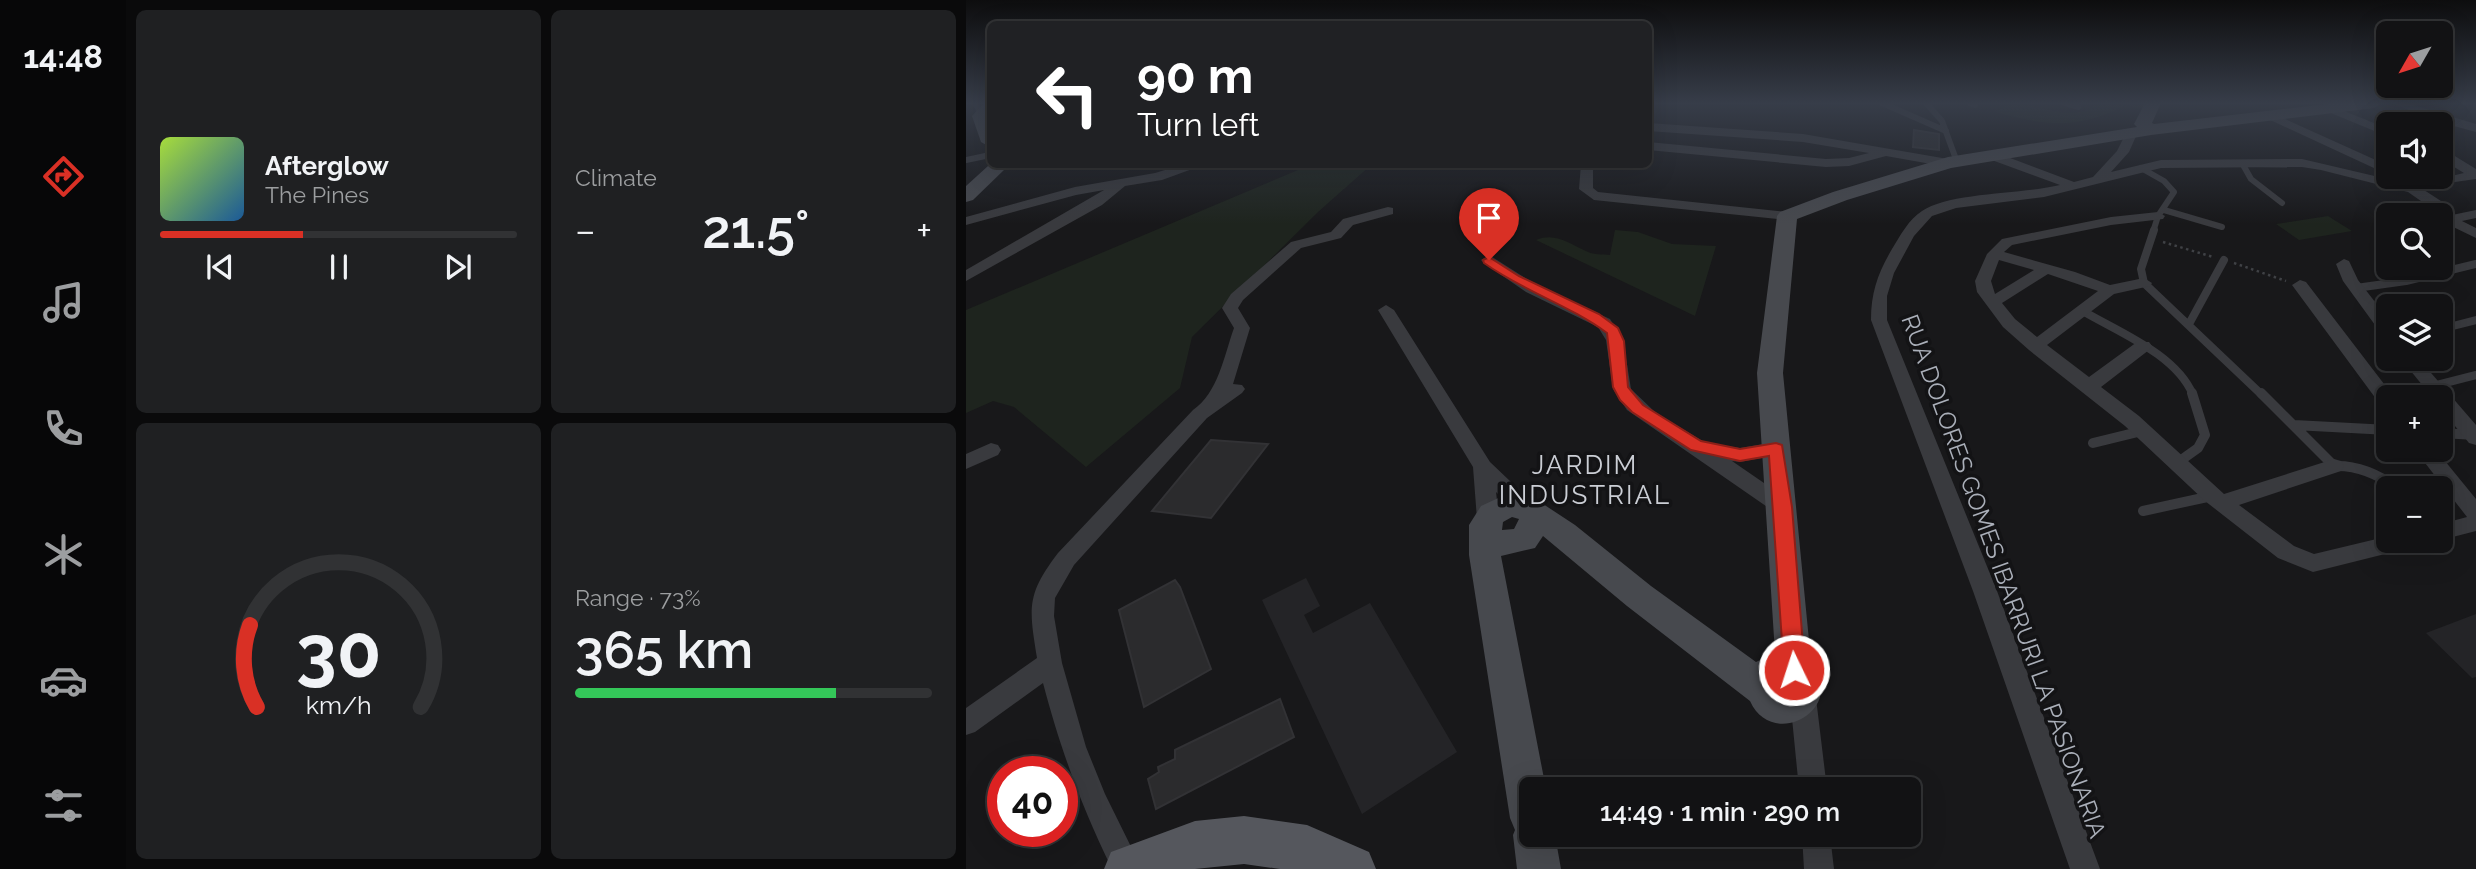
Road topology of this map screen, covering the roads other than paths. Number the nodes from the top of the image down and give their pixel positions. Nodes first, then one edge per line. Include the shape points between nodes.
1 (1837, 144) edge
2 (1949, 144) edge
3 (2071, 144) edge
4 (2127, 144) edge
5 (2330, 144) edge
6 (1652, 146) edge
7 (1889, 152) junction
8 (1993, 156) junction
9 (966, 160) edge
10 (2453, 161) edge
11 (987, 162) edge
12 (1953, 162) junction
13 (2242, 163) junction
14 (2376, 165) edge
15 (994, 168) edge
16 (1184, 168) edge
17 (1587, 168) edge
18 (2141, 168) junction
19 (2476, 175) edge
20 (2453, 177) edge
21 (2376, 178) edge
22 (2098, 180) junction
23 (1123, 183) junction
24 (2074, 186) junction
25 (2412, 189) edge
26 (966, 195) edge
27 (2281, 203) dead end
28 (2434, 203) edge
29 (1388, 211) dead end
30 (2161, 213) junction
31 (2476, 214) edge
32 (1787, 216) junction
33 (2453, 219) edge
34 (966, 222) edge
35 (2453, 224) edge
36 (2222, 227) dead end
37 (2476, 234) edge
38 (1994, 254) junction
39 (1489, 260) dead end
40 (2224, 260) dead end
41 (2344, 264) dead end
42 (2476, 264) edge
43 (2047, 268) junction
44 (966, 276) edge
45 (2144, 283) junction
46 (2300, 285) dead end
47 (2356, 288) junction
48 (2109, 290) junction
49 (1992, 303) junction
50 (1386, 310) dead end
51 (2081, 310) junction
52 (2376, 315) edge
53 (2476, 320) edge
54 (2189, 324) junction
55 (2453, 326) edge
56 (2035, 346) junction
57 (2143, 346) junction
58 (2420, 371) edge
59 (2476, 375) edge
60 (2432, 385) edge
61 (2437, 385) edge
62 (2376, 386) edge
63 (2088, 387) junction
64 (1236, 389) dead end
65 (2453, 410) edge
66 (1203, 411) junction
67 (2294, 425) junction
68 (2376, 429) edge
69 (2142, 431) junction
70 (2453, 434) edge
71 (2475, 436) edge
72 (2093, 443) dead end
73 (1697, 446) junction
74 (1776, 449) junction
75 (991, 450) dead end
76 (966, 462) edge
77 (2435, 462) edge
78 (2177, 463) junction
79 (2334, 466) junction
80 (1483, 467) junction
81 (2376, 476) edge
82 (2217, 500) junction
83 (1783, 507) junction
84 (2143, 511) dead end
85 (2476, 514) edge
86 (2476, 523) edge
87 (1510, 526) junction
88 (2453, 527) edge
89 (2376, 548) edge
90 (1050, 663) junction
91 (1798, 684) junction
92 (966, 723) edge
93 (1524, 777) edge
94 (1810, 777) edge
95 (1536, 847) edge
96 (1817, 847) edge
97 (1128, 869) edge
98 (1352, 869) edge
99 (1539, 869) edge
100 (1819, 869) edge
101 (2085, 869) edge

1 - 7 street
2 - 12 lane
3 - 8 street
4 - 22 street
5 - 14 street
6 - 7 street via 1826,163
7 - 12 street
8 - 12 street
8 - 24 street
9 - 11 lane
10 - 19 street
12 - 32 street
13 - 18 street, RUA DOLORES GOMES IBARRURI LA PASIONARIA via 2178,162
13 - 21 street, RUA DOLORES GOMES IBARRURI LA PASIONARIA via 2312,164
13 - 27 lane via 2251,179
15 - 26 street
16 - 23 street
17 - 32 street via 1586,189 1594,196
18 - 22 street, RUA DOLORES GOMES IBARRURI LA PASIONARIA
18 - 30 lane via 2172,187 2173,198
19 - 20 street
22 - 24 street, RUA DOLORES GOMES IBARRURI LA PASIONARIA
23 - 34 street via 1075,191
23 - 44 street
24 - 101 street, RUA DOLORES GOMES IBARRURI LA PASIONARIA via 1927,213 1908,234 1886,273 1879,296 1879,320 1985,592
25 - 28 street
29 - 66 street via 1348,222 1336,235 1296,245 1237,297 1230,308 1242,328 1222,389
30 - 36 lane
30 - 38 street via 2018,238
30 - 45 lane via 2141,269
31 - 33 street
32 - 74 street via 1770,373
35 - 37 street
38 - 43 street
38 - 49 street via 1983,281
39 - 73 street via 1532,289 1613,331 1626,397
40 - 54 lane
41 - 47 street
42 - 47 lane
43 - 48 street
43 - 49 street
45 - 48 street
45 - 54 lane
46 - 62 street
47 - 52 street
48 - 51 street
49 - 56 street
50 - 80 street
51 - 56 street
51 - 57 lane
53 - 55 lane
54 - 67 lane
56 - 63 street
57 - 63 street
57 - 78 lane via 2189,382 2205,435 2197,449
58 - 60 street
59 - 61 lane
63 - 69 street
64 - 66 street
65 - 71 street
66 - 90 street via 1052,578 1043,598 1042,616
67 - 68 lane
67 - 79 lane
69 - 72 lane
69 - 78 street
70 - 71 lane
73 - 74 street via 1740,455
73 - 83 street
74 - 83 street
75 - 76 street
77 - 85 street
78 - 82 street
79 - 81 lane via 2347,464
79 - 82 street
80 - 87 street
80 - 87 street
82 - 84 lane
82 - 89 street via 2286,552 2313,563
83 - 91 street
86 - 88 street
87 - 91 street via 1588,556 1778,705 1794,705
87 - 93 street via 1493,594
90 - 92 street
90 - 97 street via 1073,747
91 - 94 street
95 - 99 street
96 - 100 street
97 - 98 main road via 1195,845 1244,840 1307,849

